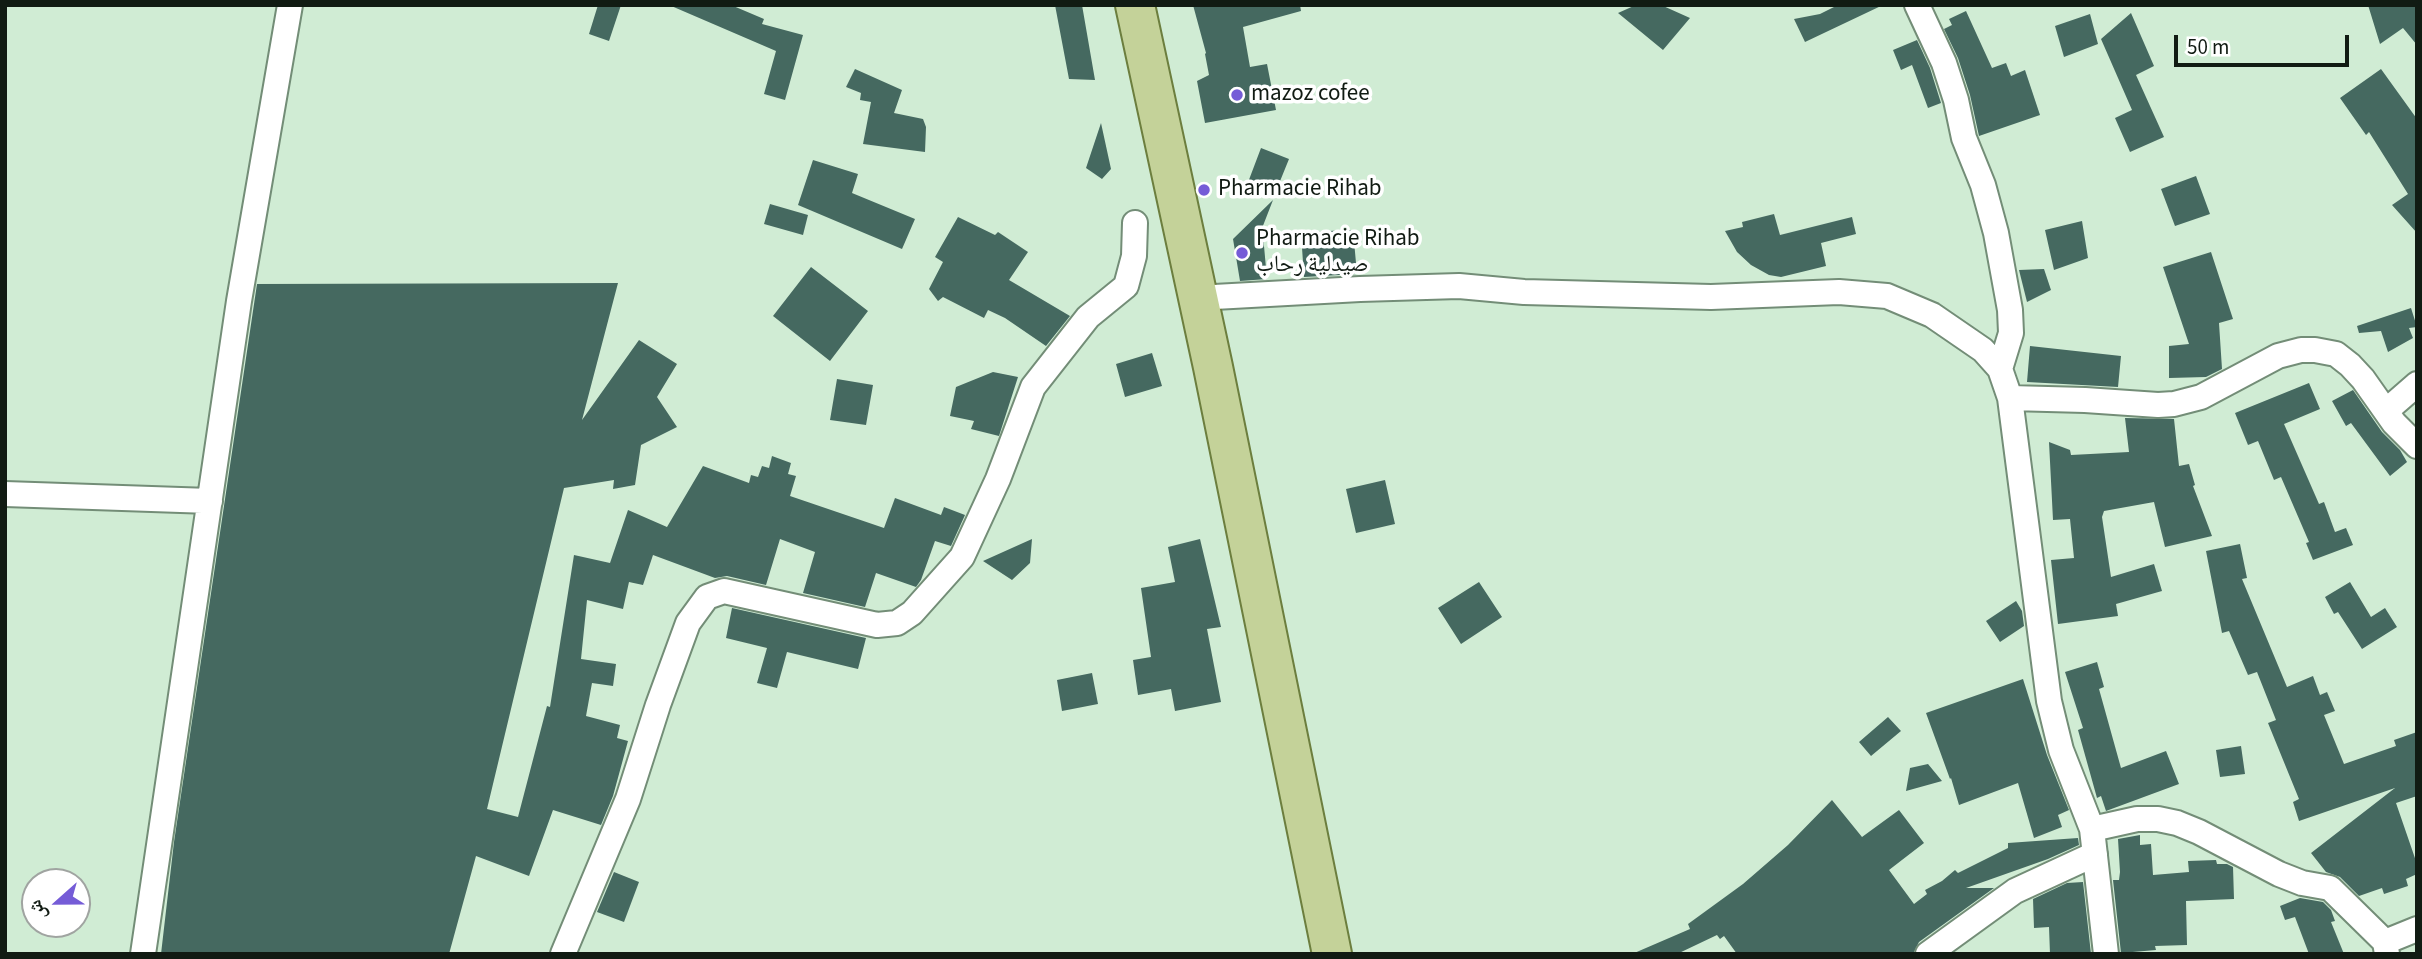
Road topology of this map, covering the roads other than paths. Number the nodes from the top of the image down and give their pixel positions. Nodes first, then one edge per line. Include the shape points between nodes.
1 (290, 5) edge
2 (1135, 5) edge
3 (1917, 5) edge
4 (1135, 223) dead end
5 (1196, 298) junction
6 (2000, 369) junction
7 (2417, 384) edge
8 (2010, 398) junction
9 (2386, 411) junction
10 (2417, 446) edge
11 (5, 494) edge
12 (210, 501) junction
13 (2092, 829) junction
14 (2095, 854) junction
15 (2417, 929) edge
16 (2386, 948) edge
17 (143, 954) edge
18 (563, 954) edge
19 (1332, 954) edge
20 (1928, 954) edge
21 (2106, 954) edge

1 - 12 street
2 - 5 main road
3 - 6 street via 1944,63 1996,233 2011,333
4 - 18 street via 1134,257 1126,286 1088,317 1033,387 962,557 912,613 897,623 877,625 724,591 707,597 688,623 628,799
5 - 6 street via 1459,286 1654,296 1887,296 1932,315 1983,349
5 - 19 main road
6 - 8 street
7 - 9 street
8 - 9 street via 2174,404 2202,397 2278,356 2315,350 2336,354 2350,365
8 - 13 street via 2049,701 2061,750
9 - 10 street
11 - 12 street
12 - 17 street
13 - 14 street
13 - 16 street via 2137,819 2178,823 2279,874 2330,888
14 - 20 street via 2015,891
14 - 21 street
15 - 16 street

